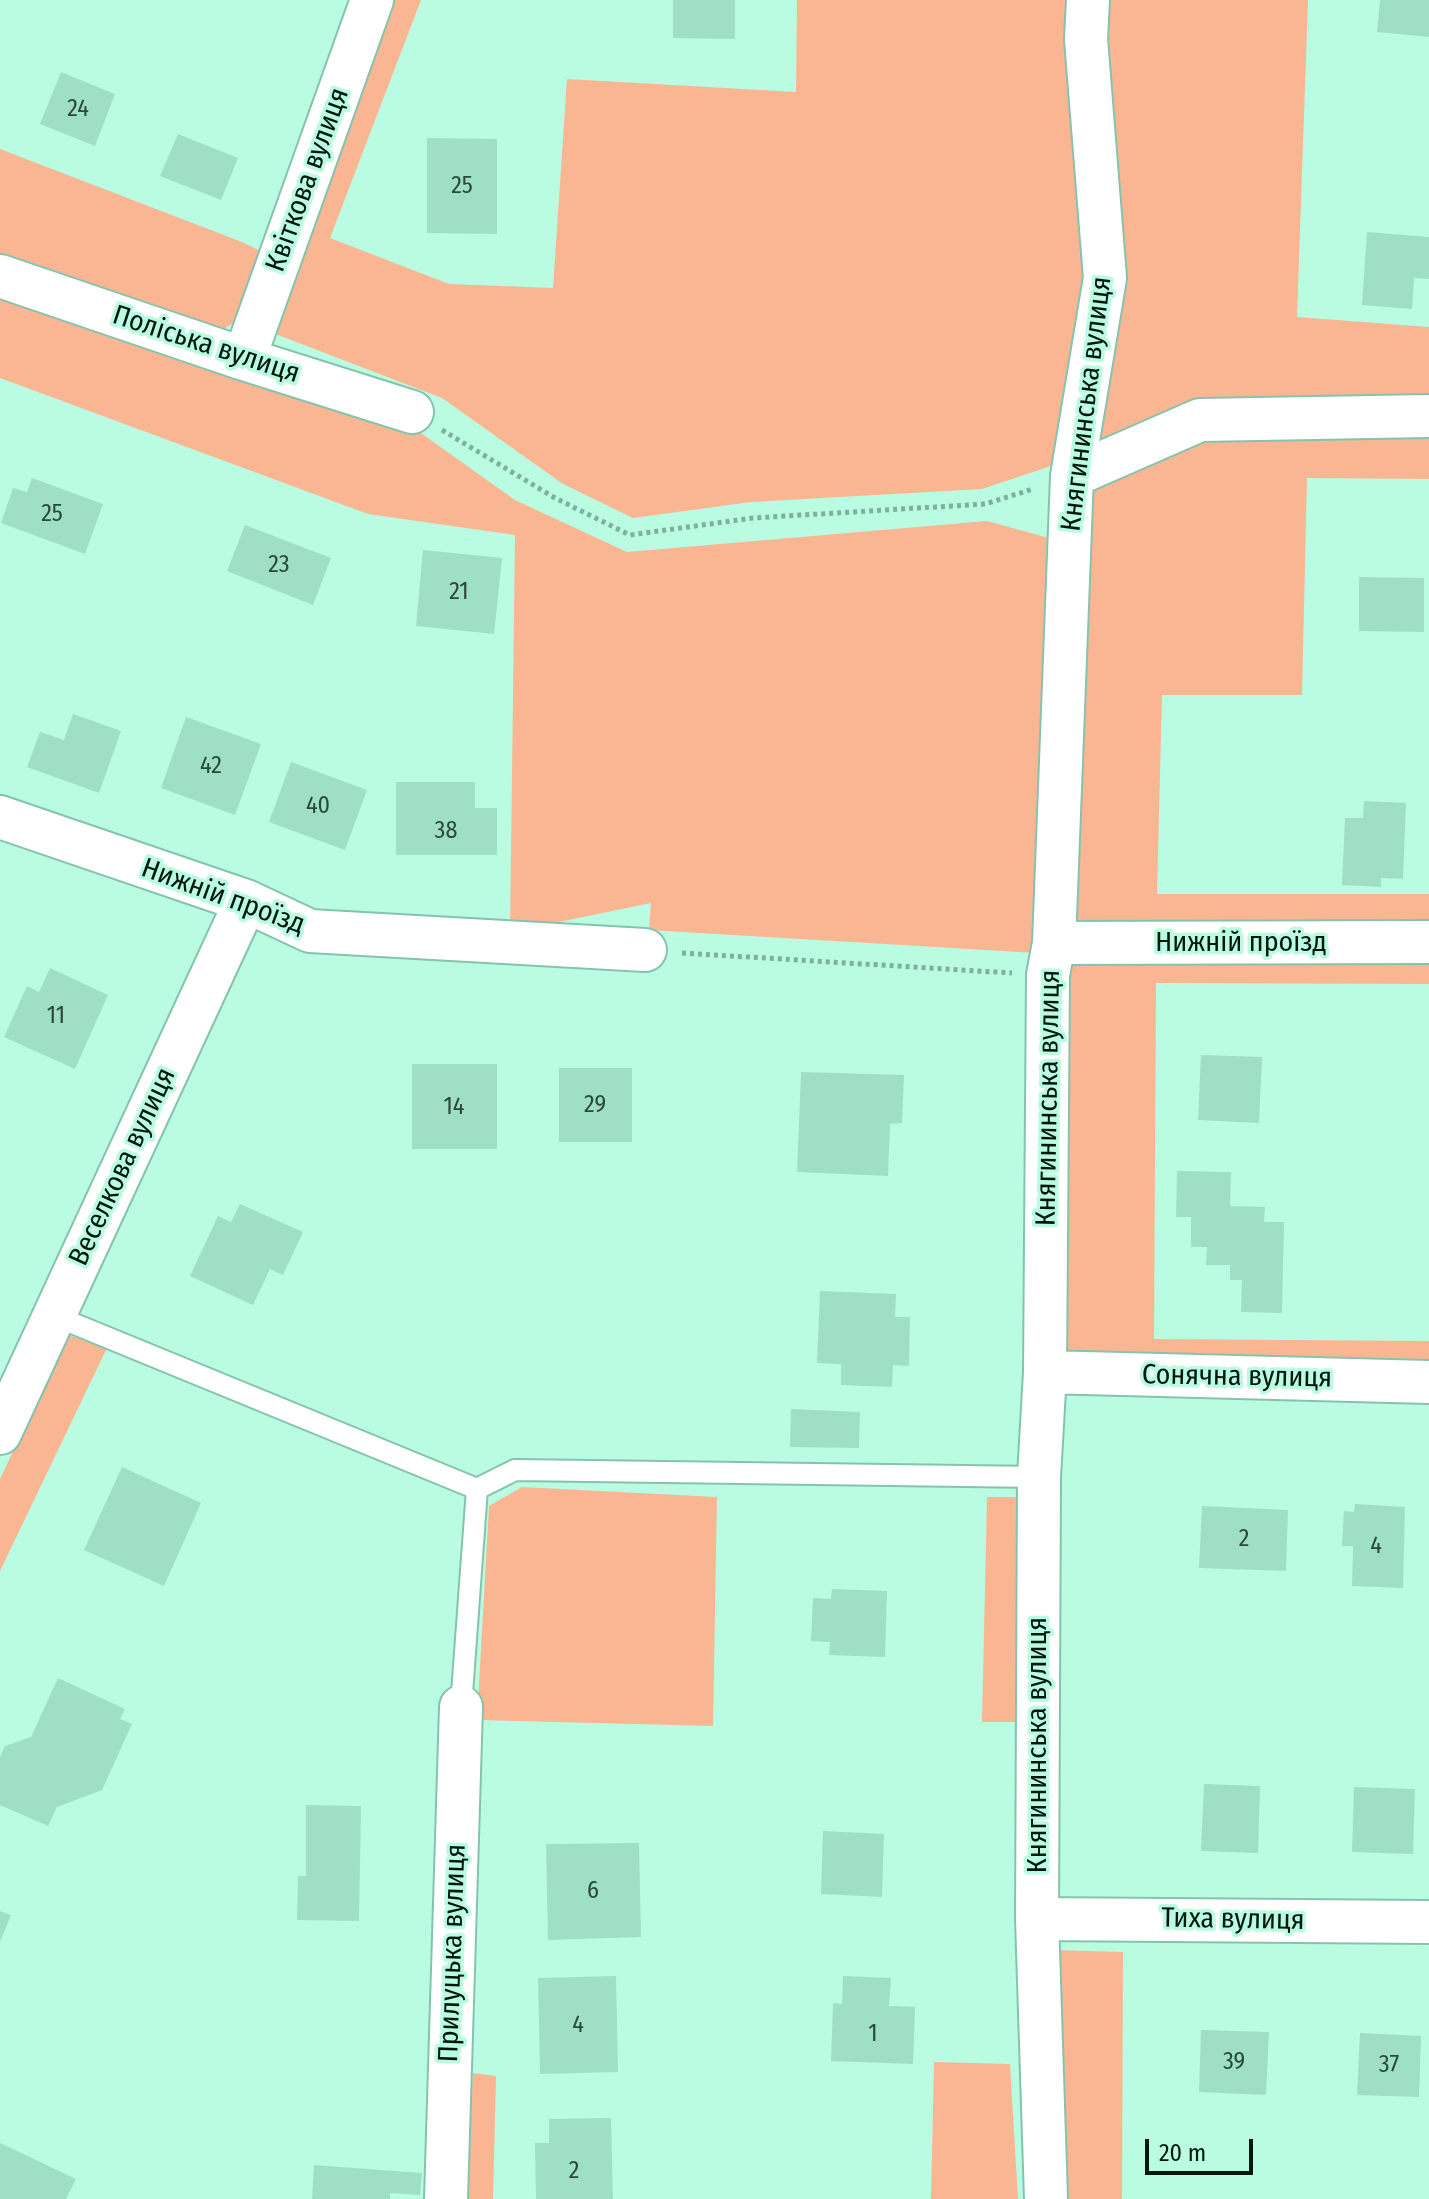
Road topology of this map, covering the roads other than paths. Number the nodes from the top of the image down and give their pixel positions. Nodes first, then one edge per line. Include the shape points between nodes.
1 (372, 0) edge
2 (1088, 0) edge
3 (0, 276) edge
4 (244, 359) junction
5 (412, 412) road end
6 (1429, 416) edge
7 (1072, 476) junction
8 (0, 817) edge
9 (246, 901) junction
10 (1429, 942) edge
11 (645, 950) road end
12 (1051, 959) junction
13 (55, 1316) junction
14 (1045, 1372) junction
15 (1429, 1382) edge
16 (0, 1433) edge
17 (1039, 1477) junction
18 (477, 1489) junction
19 (461, 1707) joint
20 (1037, 1919) junction
21 (1429, 1922) edge
22 (446, 2199) edge
23 (1046, 2199) edge

1 - 4 street, Квіткова вулиця
2 - 7 street, Княгининська вулиця via 1086,39 1105,278
3 - 4 street, Поліська вулиця
4 - 5 street, Поліська вулиця
6 - 7 street via 1200,420
7 - 12 street, Княгининська вулиця
8 - 9 street, Нижній проїзд
9 - 11 street, Нижній проїзд via 310,931
9 - 13 street, Веселкова вулиця
10 - 12 street, Нижній проїзд
12 - 14 street, Княгининська вулиця
13 - 16 street, Веселкова вулиця
13 - 18 lane
14 - 15 street, Сонячна вулиця
14 - 17 street, Княгининська вулиця
17 - 18 lane via 515,1470
17 - 20 street, Княгининська вулиця
18 - 19 lane
19 - 22 street, Прилуцька вулиця
20 - 21 street, Тиха вулиця
20 - 23 street, Княгининська вулиця

